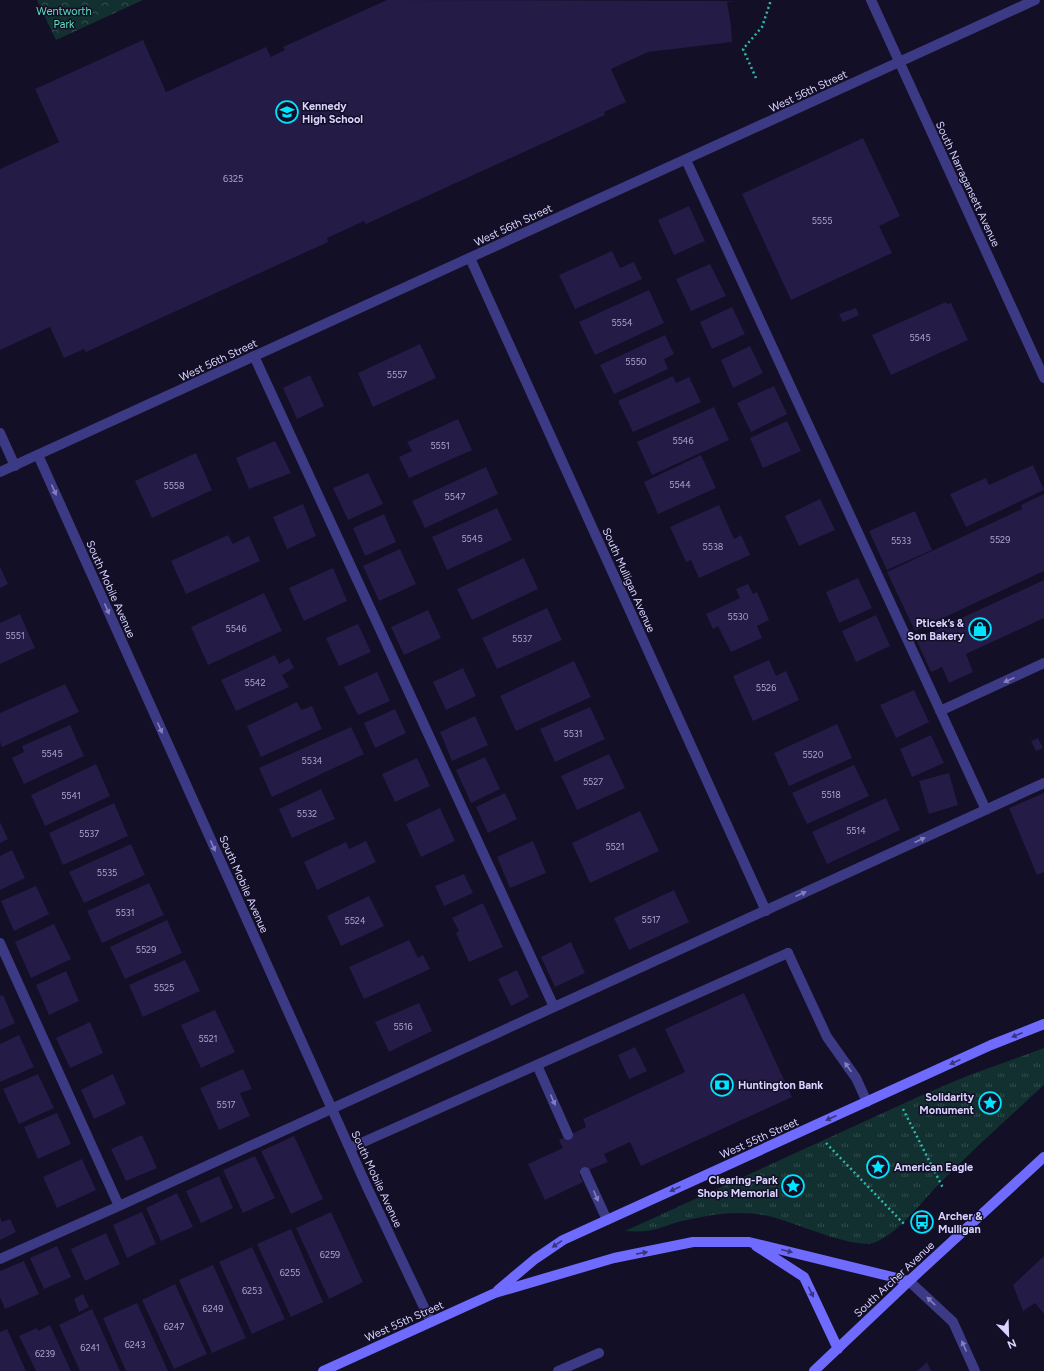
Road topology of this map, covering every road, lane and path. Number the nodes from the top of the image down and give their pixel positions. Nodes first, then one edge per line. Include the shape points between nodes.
1 (771, 0) edge
2 (871, 0) edge
3 (1035, 0) edge
4 (900, 62) junction
5 (756, 78) dead end
6 (686, 160) junction
7 (470, 258) junction
8 (254, 356) junction
9 (1044, 378) edge
10 (0, 433) edge
11 (38, 455) junction
12 (15, 466) junction
13 (0, 472) edge
14 (1044, 663) edge
15 (940, 711) junction
16 (1044, 783) edge
17 (986, 810) junction
18 (766, 910) junction
19 (0, 943) edge
20 (554, 1008) junction
21 (1044, 1024) edge
22 (537, 1065) junction
23 (867, 1102) junction
24 (900, 1105) dead end
25 (332, 1109) junction
26 (568, 1135) dead end
27 (823, 1140) dead end
28 (350, 1148) junction
29 (1044, 1157) edge
30 (585, 1172) dead end
31 (943, 1188) dead end
32 (119, 1206) junction
33 (607, 1220) junction
34 (904, 1224) dead end
35 (749, 1242) junction
36 (0, 1259) edge
37 (909, 1281) junction
38 (495, 1293) junction
39 (431, 1322) junction
40 (838, 1349) junction
41 (600, 1353) dead end
42 (323, 1371) edge
43 (558, 1371) edge
44 (814, 1371) edge
45 (975, 1371) edge

1 - 5 path via 762,27 743,49
2 - 4 street, South Narragansett Avenue
3 - 4 street, West 56th Street
4 - 6 street, West 56th Street
4 - 9 street, South Narragansett Avenue
6 - 7 street, West 56th Street
6 - 15 street
7 - 8 street, West 56th Street
7 - 18 street, South Mulligan Avenue
8 - 11 street, West 56th Street
8 - 20 street
10 - 12 street
11 - 12 street, West 56th Street
11 -> 25 street, South Mobile Avenue
12 - 13 street, West 56th Street
14 -> 15 street
15 - 17 street
16 - 17 street
18 -> 17 street
18 - 20 street
19 - 32 street
20 - 25 street
21 -> 23 main road, West 55th Street
23 -> 22 street via 856,1078 827,1037 788,953
22 -> 26 street
22 - 28 street
23 -> 33 main road, West 55th Street
24 - 31 path
25 - 28 street, South Mobile Avenue
25 - 32 street
27 - 34 path
28 - 39 street, South Mobile Avenue
29 - 37 main road, South Archer Avenue
30 -> 33 street
32 - 36 street
33 -> 38 main road, West 55th Street via 563,1240 535,1259
35 -> 37 main road, West 55th Street
38 -> 35 main road, West 55th Street via 614,1258 693,1242
35 -> 40 main road via 804,1277
37 - 40 main road, South Archer Avenue
45 -> 37 street via 952,1322
38 - 39 main road, West 55th Street
39 - 42 main road, West 55th Street
40 - 44 main road, South Archer Avenue
41 - 43 street

